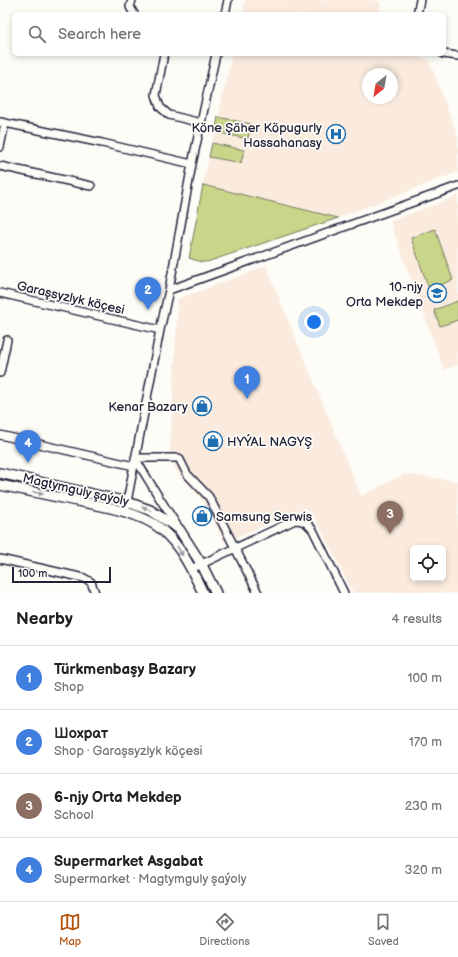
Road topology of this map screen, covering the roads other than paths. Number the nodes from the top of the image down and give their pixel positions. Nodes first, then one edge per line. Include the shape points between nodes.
1 (132, 0) edge
2 (228, 0) edge
3 (420, 0) edge
4 (133, 12) edge
5 (225, 12) edge
6 (417, 12) edge
7 (446, 54) edge
8 (164, 56) edge
9 (216, 56) edge
10 (458, 56) edge
11 (2, 122) edge
12 (201, 123) junction
13 (0, 147) edge
14 (192, 164) junction
15 (0, 166) edge
16 (91, 186) dead end
17 (458, 186) edge
18 (169, 290) junction
19 (0, 293) edge
20 (160, 330) junction
21 (7, 340) dead end
22 (0, 373) edge
23 (0, 435) edge
24 (136, 458) junction
25 (134, 466) junction
26 (0, 473) edge
27 (0, 485) edge
28 (127, 502) junction
29 (125, 512) junction
30 (179, 529) junction
31 (236, 548) junction
32 (0, 559) edge
33 (202, 565) junction
34 (192, 570) junction
35 (95, 593) edge
36 (203, 593) edge
37 (216, 593) edge
38 (258, 593) edge
39 (344, 593) edge

1 - 4 street via 130,7
2 - 5 street
3 - 6 street
7 - 10 street
8 - 12 street via 156,95 160,107 170,115
9 - 12 street
11 - 13 street
11 - 14 street
12 - 14 street
14 - 18 street
15 - 16 street
17 - 18 street
18 - 20 street
19 - 20 street, Garaşsyzlyk köçesi
20 - 24 street
21 - 22 street
23 - 25 street
24 - 25 street
24 - 30 street
24 - 31 street via 179,458 187,474 209,497
25 - 28 street
26 - 28 street, Magtymguly şaýoly
27 -> 29 street, Magtymguly şaýoly
28 - 29 street
30 -> 28 street, Magtymguly şaýoly via 150,510
29 -> 34 street, Magtymguly şaýoly via 161,529 176,544
30 - 33 street, Magtymguly şaýoly
31 - 33 street
31 - 38 street
31 - 39 street via 295,520 302,520 313,530
32 - 35 street via 84,578 91,582
33 - 34 street
33 - 37 street, Magtymguly şaýoly
34 - 36 street, Magtymguly şaýoly

